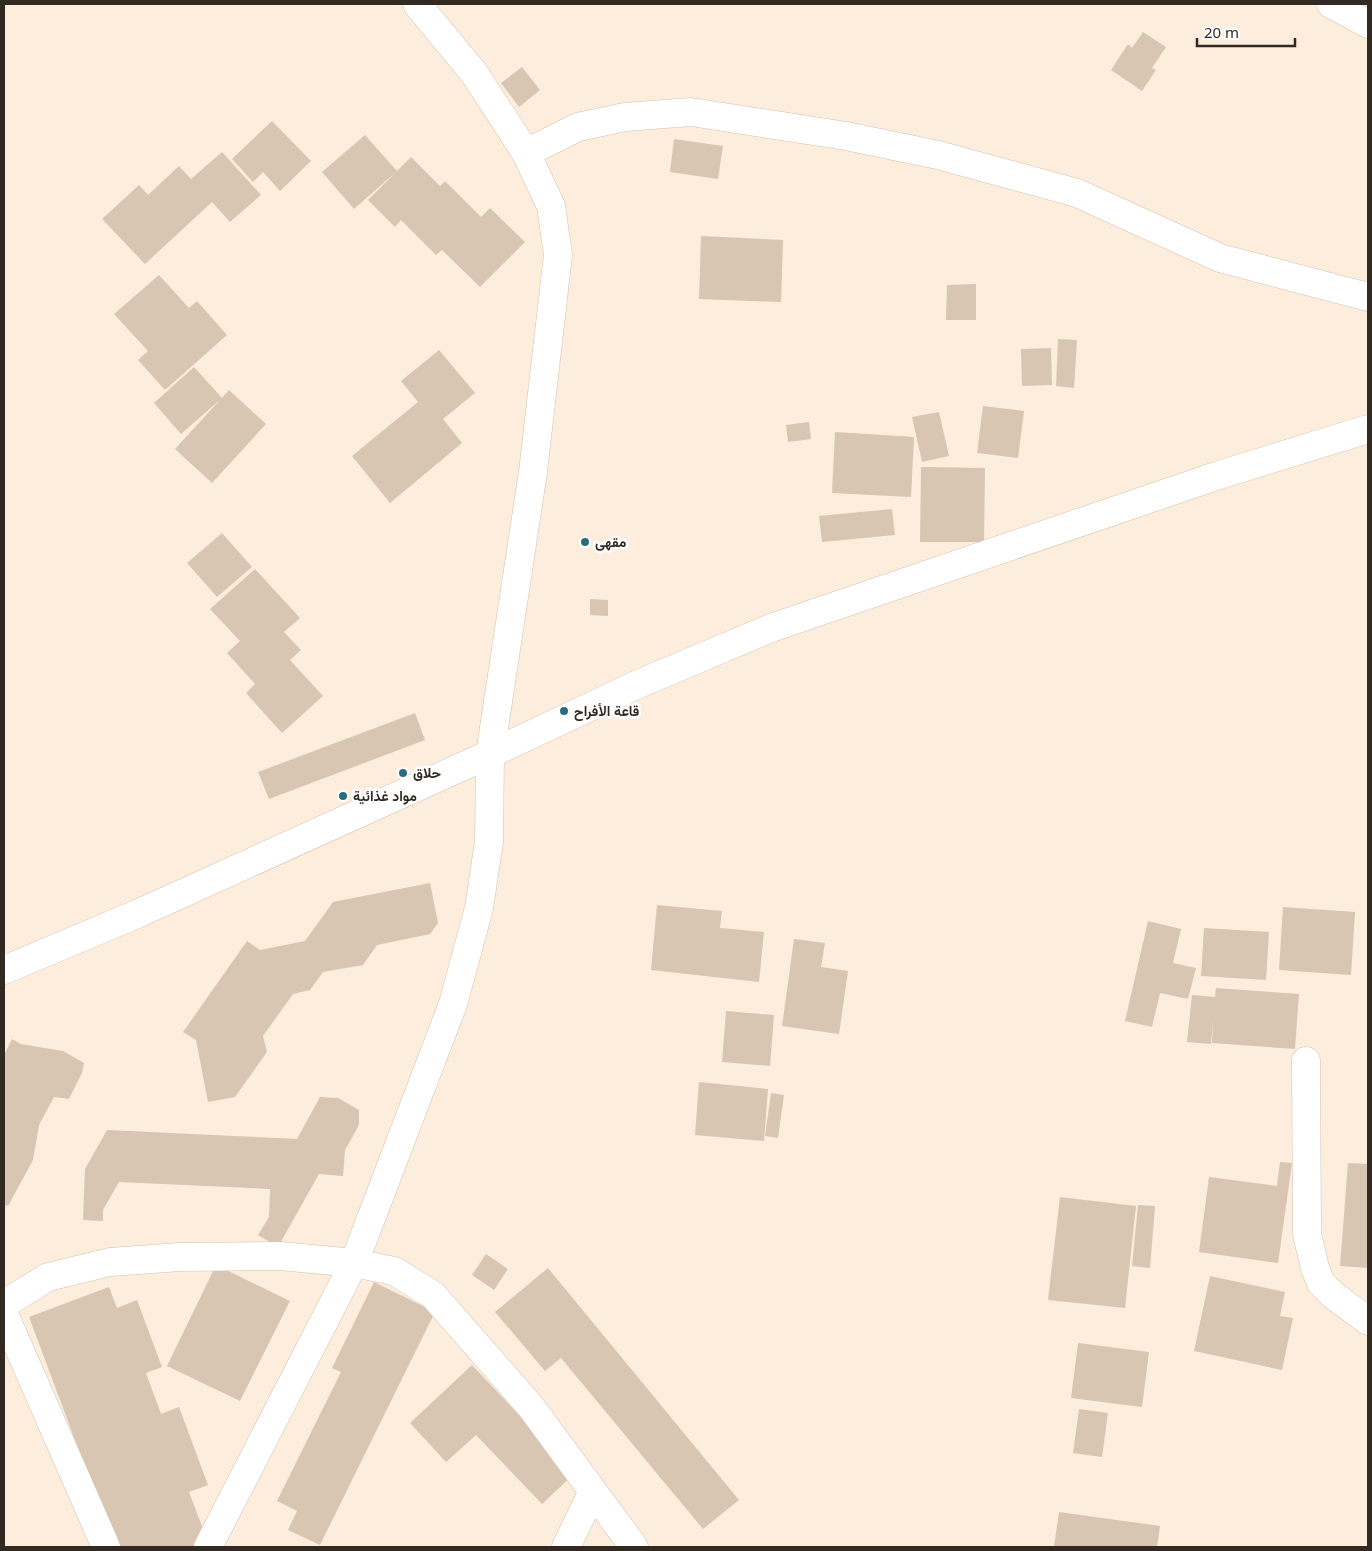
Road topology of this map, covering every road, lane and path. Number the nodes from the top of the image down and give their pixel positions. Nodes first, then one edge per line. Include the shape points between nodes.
1 (417, 4) edge
2 (1332, 4) edge
3 (1368, 24) edge
4 (526, 153) junction
5 (1368, 297) edge
6 (1368, 429) edge
7 (490, 754) junction
8 (4, 970) edge
9 (1306, 1062) dead end
10 (354, 1263) junction
11 (4, 1304) edge
12 (4, 1314) edge
13 (1368, 1320) edge
14 (593, 1492) junction
15 (106, 1547) edge
16 (208, 1547) edge
17 (566, 1547) edge
18 (634, 1547) edge

1 - 4 main road via 474,73
2 - 3 main road
4 - 5 main road via 578,127 625,117 690,112 846,136 938,155 1077,193 1220,258
4 - 7 main road via 551,206 558,255 532,472
6 - 7 main road via 1219,475 771,628 636,685
7 - 8 main road
7 - 10 main road via 489,842 477,916 453,1004
9 - 13 main road via 1307,1234 1315,1268 1321,1283 1333,1295
10 - 11 main road via 280,1256 180,1257 110,1262 48,1277
10 - 14 main road via 394,1271 433,1295 531,1407
10 - 16 main road
12 - 15 main road
14 - 17 main road
14 - 18 main road

